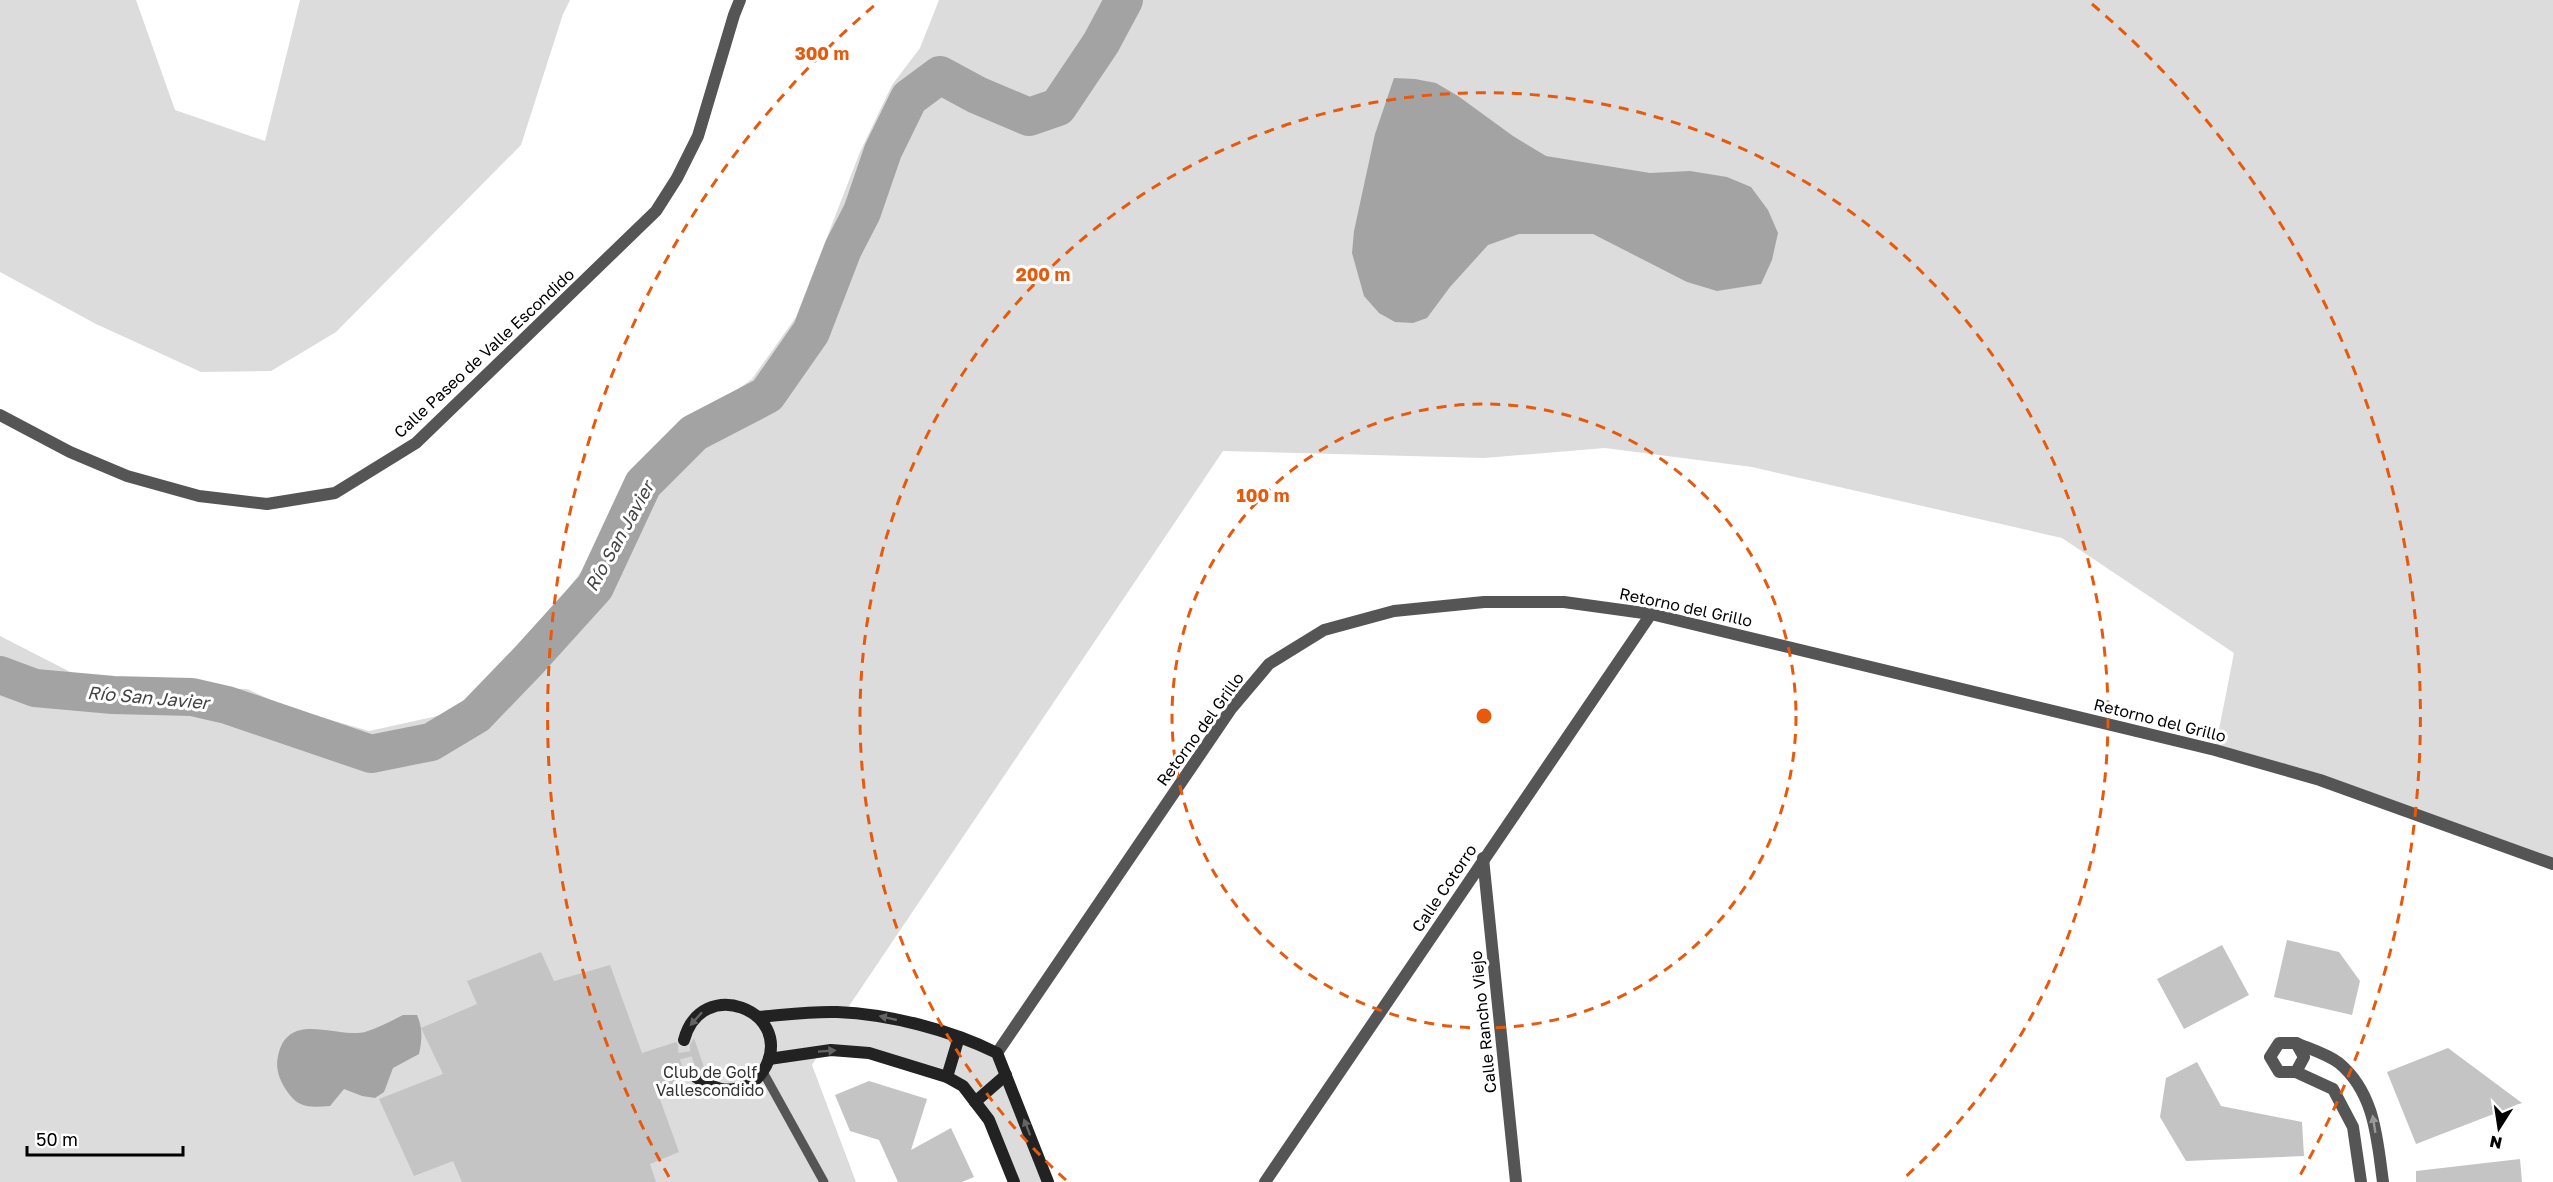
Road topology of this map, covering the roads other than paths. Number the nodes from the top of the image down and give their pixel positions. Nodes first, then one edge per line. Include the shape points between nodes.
1 (740, 0) edge
2 (0, 415) edge
3 (1651, 614) junction
4 (1483, 858) junction
5 (2553, 864) edge
6 (759, 1017) junction
7 (959, 1037) junction
8 (684, 1040) tunnel mouth
9 (2296, 1043) junction
10 (998, 1053) junction
11 (769, 1059) junction
12 (763, 1072) junction
13 (2296, 1072) junction
14 (1006, 1075) junction
15 (696, 1077) tunnel mouth
16 (947, 1077) junction
17 (975, 1101) junction
18 (825, 1182) edge
19 (1014, 1182) edge
20 (1048, 1182) edge
21 (1266, 1182) edge
22 (1516, 1182) edge
23 (2361, 1182) edge
24 (2383, 1182) edge

1 - 2 street, Calle Paseo de Valle Escondido via 698,136 678,178 656,211 416,443 335,493 267,504 199,496 127,476 70,452
3 - 4 street, Calle Cotorro
3 - 5 street, Retorno del Grillo via 2215,750 2320,780
3 - 10 street, Retorno del Grillo via 1564,602 1484,602 1394,611 1324,630 1269,664 1231,709
4 - 21 street, Calle Cotorro
4 - 22 street, Calle Rancho Viejo
7 -> 6 street via 884,1016 846,1012
6 -> 8 street via 732,1004 716,1005 702,1011
6 - 11 street via 770,1036
7 - 10 street
7 - 16 street
9 - 13 street via 2304,1058
9 - 13 street via 2279,1043 2270,1057 2279,1072
24 -> 9 street via 2373,1114 2360,1085 2338,1062
10 - 14 street
11 - 12 street
11 -> 16 street via 831,1050 869,1053
12 - 15 street via 738,1089 708,1086
12 - 18 lane
13 - 23 street via 2333,1089 2353,1127
14 - 17 street
20 -> 14 street
16 - 17 street via 963,1086
17 - 19 street via 989,1120

